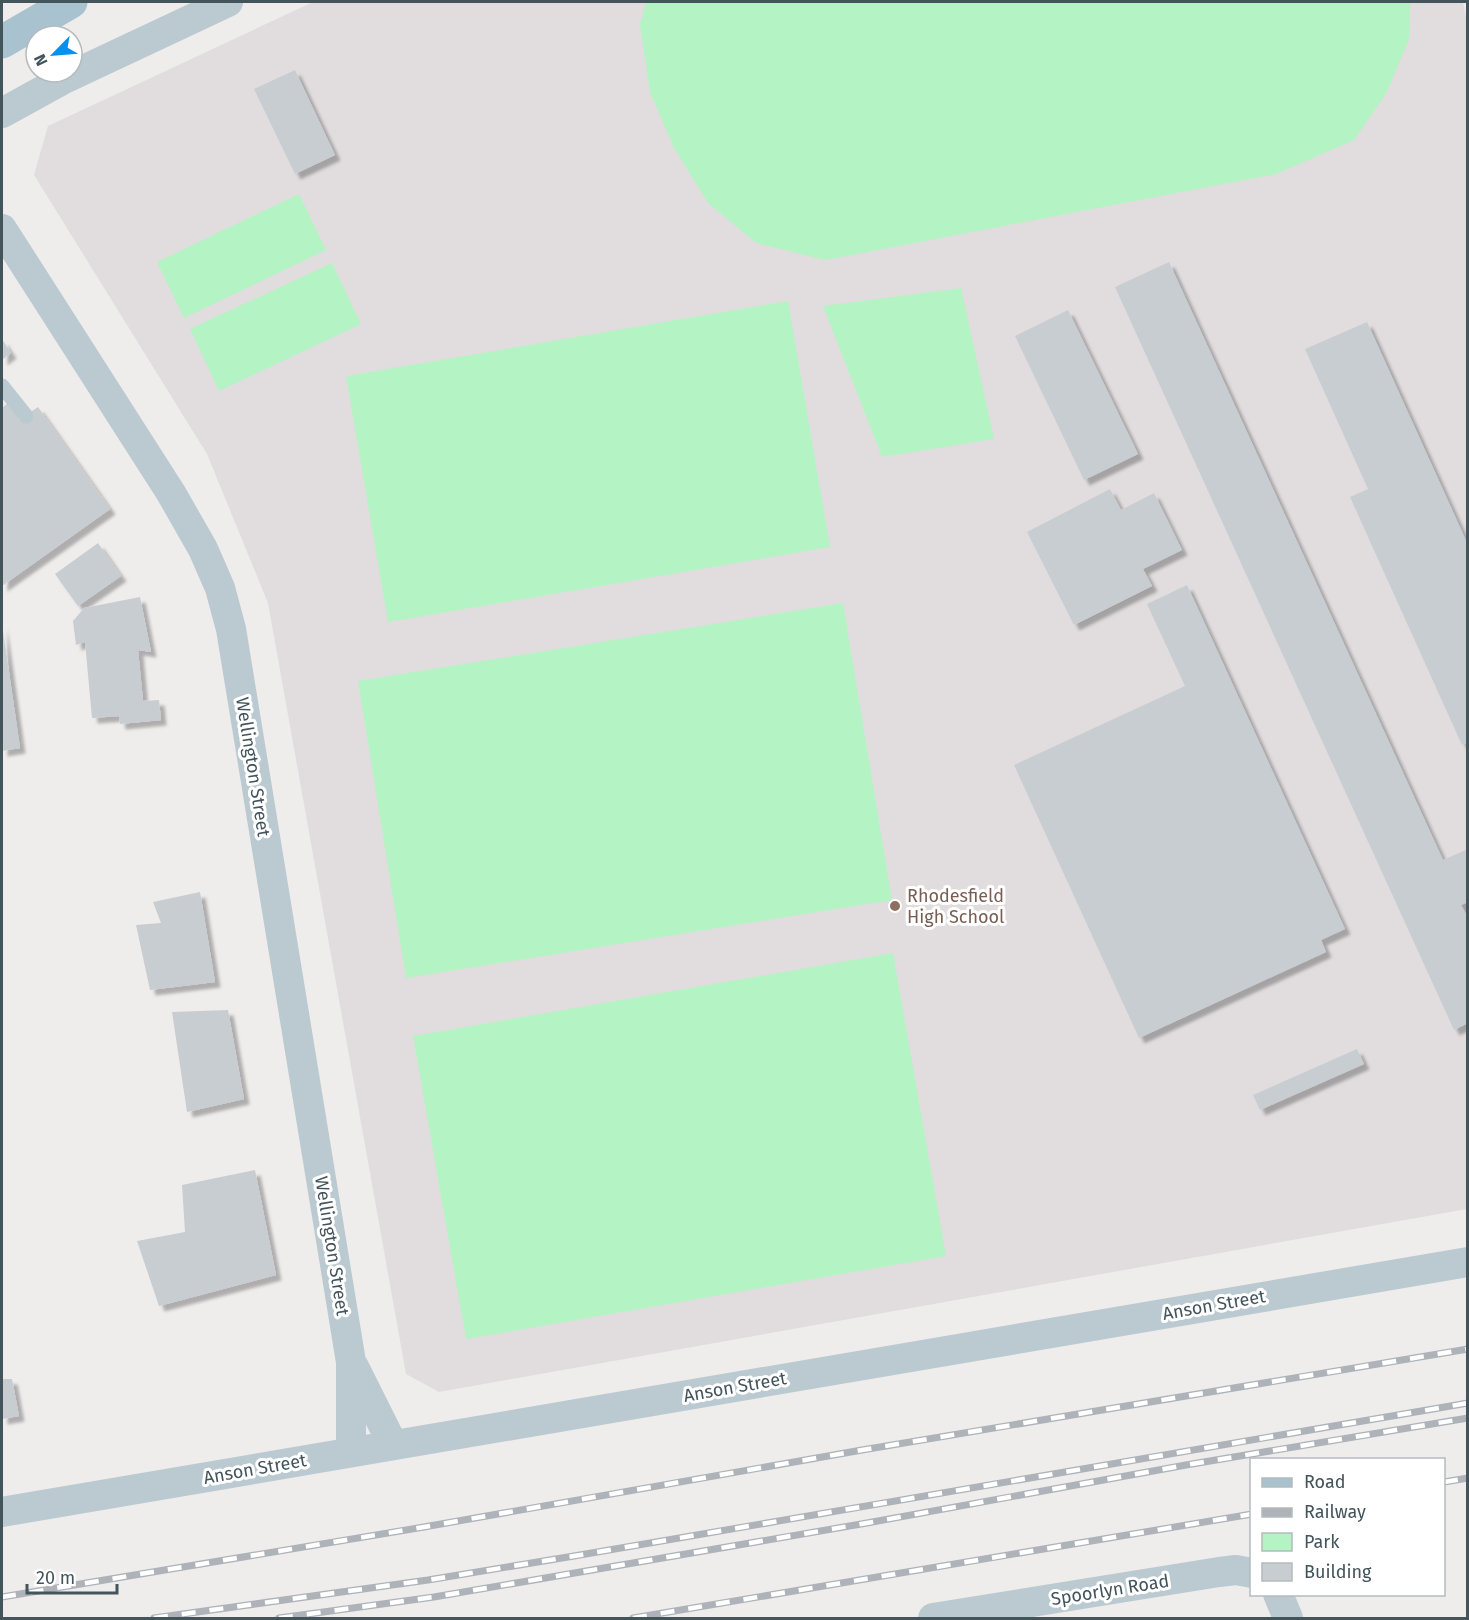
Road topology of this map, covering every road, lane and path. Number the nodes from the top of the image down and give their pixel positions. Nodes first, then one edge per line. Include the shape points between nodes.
1 (70, 2) edge
2 (228, 2) edge
3 (2, 42) edge
4 (2, 113) edge
5 (2, 229) edge
6 (2, 386) edge
7 (27, 416) dead end
8 (1467, 1262) edge
9 (351, 1362) junction
10 (393, 1445) junction
11 (351, 1451) junction
12 (2, 1512) edge
13 (1250, 1573) edge
14 (1279, 1596) edge
15 (933, 1618) edge
16 (1288, 1618) edge

1 - 3 main road
2 - 4 street via 62,80
5 - 9 street, Wellington Street via 171,493 220,588 231,629
6 - 7 lane
8 - 10 street, Anson Street
9 - 10 street, Wellington Street
9 - 11 street, Wellington Street
10 - 11 street, Anson Street
11 - 12 street, Anson Street
13 - 15 street, Spoorlyn Road via 1219,1572
14 - 16 street

